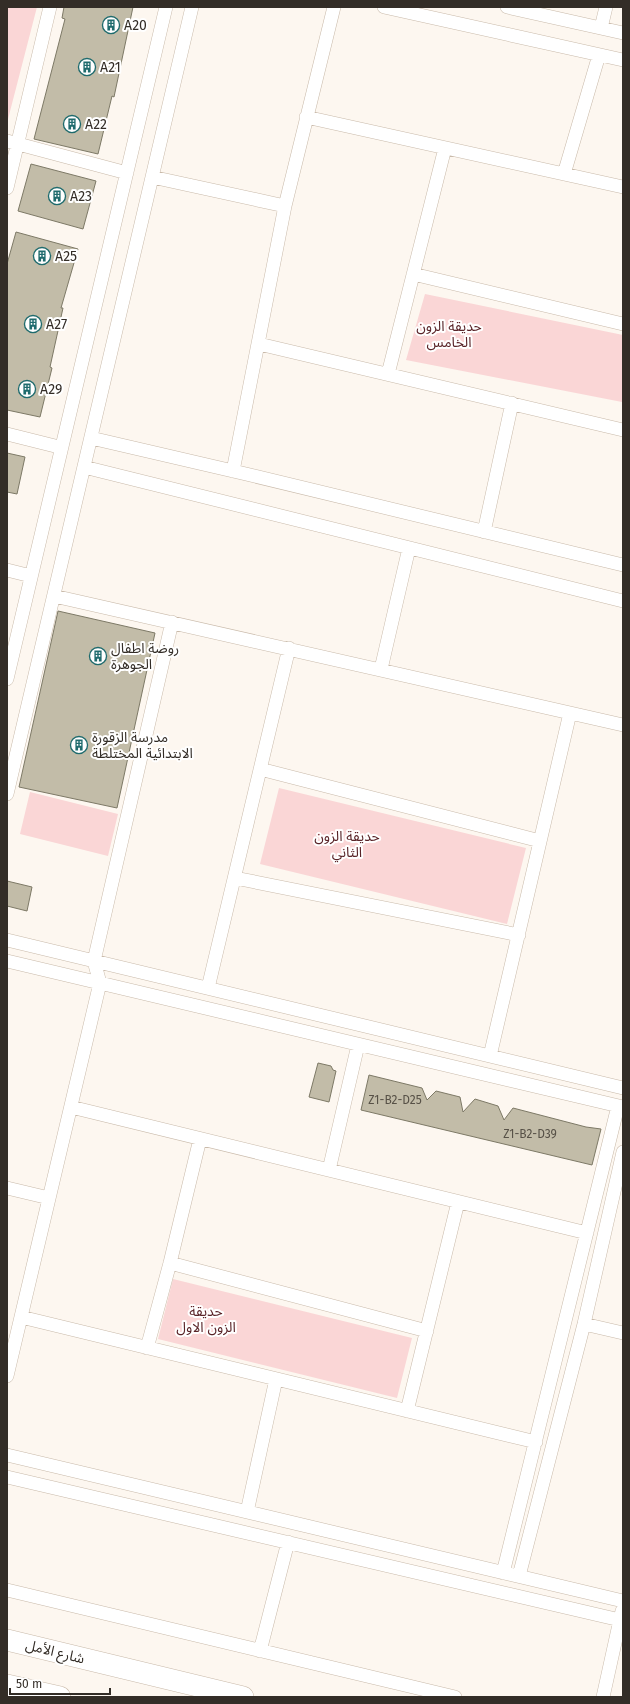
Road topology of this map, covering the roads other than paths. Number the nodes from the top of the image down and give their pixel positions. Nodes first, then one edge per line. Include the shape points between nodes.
1 (50, 7) edge
2 (166, 7) edge
3 (192, 7) edge
4 (334, 7) edge
5 (384, 7) edge
6 (507, 7) edge
7 (606, 7) edge
8 (601, 28) junction
9 (623, 33) edge
10 (598, 55) junction
11 (623, 60) edge
12 (306, 118) junction
13 (12, 142) edge
14 (445, 148) junction
15 (127, 173) junction
16 (564, 174) junction
17 (152, 177) junction
18 (623, 187) edge
19 (7, 188) edge
20 (285, 206) junction
21 (413, 274) junction
22 (623, 324) edge
23 (259, 344) junction
24 (388, 374) junction
25 (512, 403) junction
26 (623, 430) edge
27 (7, 434) edge
28 (91, 438) junction
29 (59, 447) dead end
30 (84, 467) junction
31 (233, 471) junction
32 (484, 532) junction
33 (409, 548) junction
34 (623, 565) edge
35 (7, 570) edge
36 (31, 576) junction
37 (54, 596) junction
38 (623, 601) edge
39 (172, 622) junction
40 (289, 648) junction
41 (381, 669) junction
42 (7, 679) edge
43 (570, 713) junction
44 (623, 725) edge
45 (260, 769) junction
46 (7, 794) edge
47 (540, 841) junction
48 (235, 878) junction
49 (519, 935) junction
50 (7, 940) edge
51 (7, 961) edge
52 (94, 961) junction
53 (100, 983) junction
54 (208, 988) junction
55 (358, 1045) junction
56 (490, 1056) junction
57 (622, 1084) edge
58 (71, 1107) junction
59 (621, 1107) edge
60 (200, 1139) junction
61 (623, 1152) edge
62 (329, 1170) junction
63 (7, 1188) edge
64 (50, 1198) junction
65 (458, 1202) junction
66 (587, 1233) junction
67 (170, 1263) junction
68 (21, 1317) junction
69 (584, 1324) junction
70 (427, 1330) junction
71 (623, 1333) edge
72 (147, 1348) junction
73 (7, 1376) edge
74 (276, 1379) junction
75 (407, 1411) junction
76 (536, 1442) junction
77 (7, 1456) edge
78 (7, 1477) edge
79 (247, 1512) junction
80 (288, 1542) junction
81 (503, 1572) junction
82 (519, 1576) junction
83 (7, 1590) edge
84 (623, 1601) edge
85 (623, 1607) edge
86 (620, 1620) junction
87 (7, 1640) edge
88 (260, 1651) junction
89 (7, 1684) edge
90 (60, 1697) edge
91 (243, 1697) edge
92 (455, 1697) edge
93 (603, 1697) edge

1 - 13 street
2 - 15 street
3 - 17 street
4 - 12 street
5 - 10 street
6 - 8 street
7 - 8 street
8 - 9 street
10 - 11 street
10 - 16 street
12 - 14 street
12 - 20 street
13 - 15 street
13 - 19 street
14 - 16 street
14 - 21 street
15 - 36 street
16 - 18 street
17 - 20 street
17 - 28 street
20 - 23 street
21 - 22 street
21 - 24 street
23 - 24 street
23 - 31 street
24 - 25 street
25 - 26 street
25 - 32 street
27 - 29 street
28 - 30 street
28 - 31 street
30 - 33 street
30 - 37 street
31 - 32 street
32 - 34 street
33 - 38 street
33 - 41 street
35 - 36 street
36 - 42 street
37 - 39 street
37 - 46 street
39 - 40 street
39 - 52 street
40 - 41 street
40 - 45 street
41 - 43 street
43 - 44 street
43 - 47 street
45 - 47 street
45 - 48 street
47 - 49 street
48 - 49 street
48 - 54 street
49 - 56 street
50 - 52 street
51 - 53 street
52 - 53 street
52 - 54 street
53 - 55 street
53 - 58 street
54 - 56 street
55 - 59 street
55 - 62 street
56 - 57 street
58 - 60 street
58 - 64 street
59 - 66 street
60 - 62 street
60 - 67 street
61 - 69 street
62 - 65 street
63 - 64 street
64 - 68 street
65 - 66 street
65 - 70 street
66 - 76 street
67 - 70 street
67 - 72 street
68 - 72 street
68 - 73 street
69 - 71 street
69 - 82 street
70 - 75 street
72 - 74 street
74 - 75 street
74 - 79 street
75 - 76 street
76 - 81 street
77 - 79 street
78 - 80 street
79 - 81 street
80 - 86 street
80 - 88 street
81 - 82 street
82 - 84 street
83 - 88 street
85 - 86 street
86 - 93 street
87 - 91 main road, شارع الأمل
88 - 92 street
89 - 90 main road

